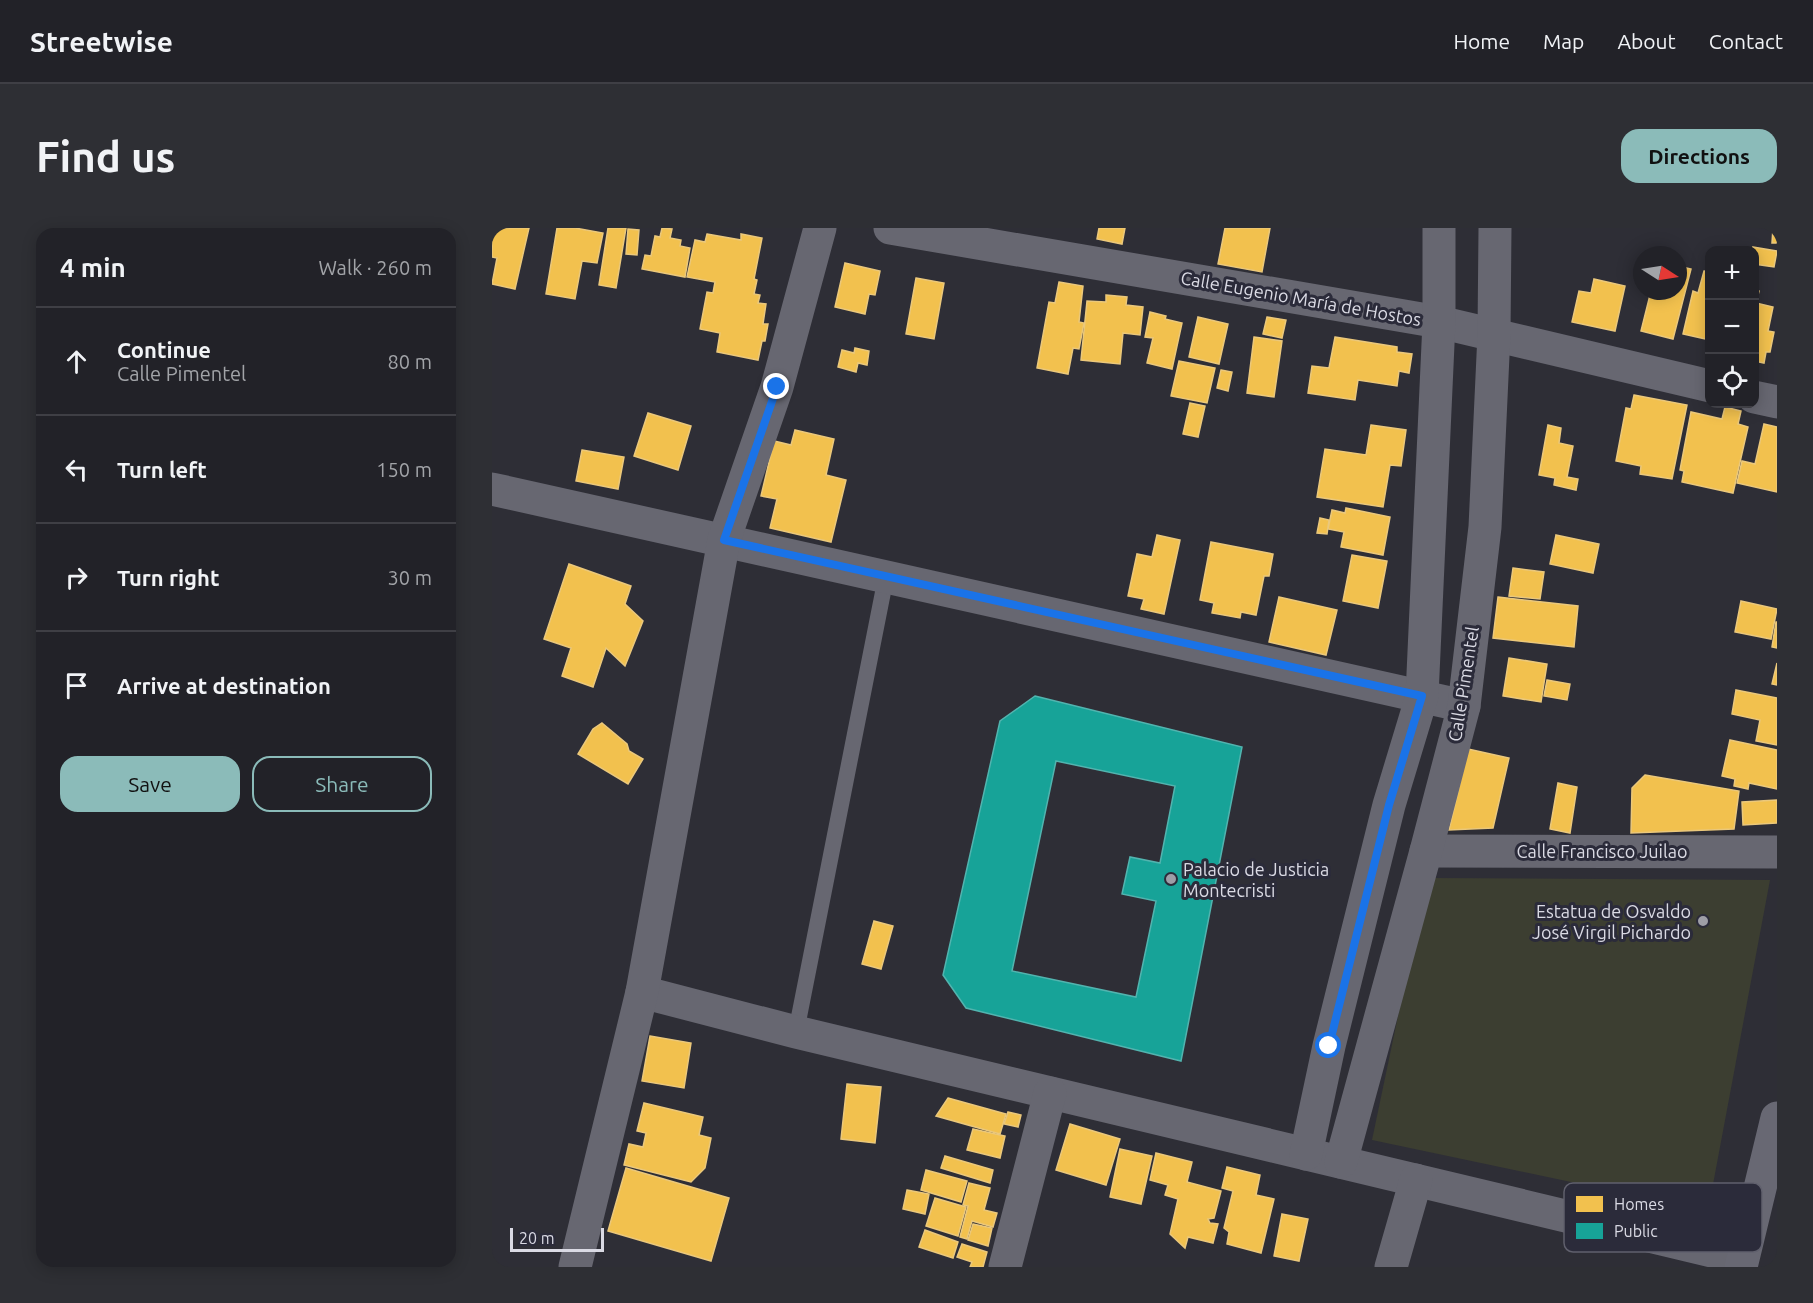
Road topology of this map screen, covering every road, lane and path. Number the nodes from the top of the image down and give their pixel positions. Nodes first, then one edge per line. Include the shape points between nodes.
1 (820, 228) edge
2 (890, 228) edge
3 (1439, 228) edge
4 (1495, 228) edge
5 (1438, 322) junction
6 (1494, 334) junction
7 (1705, 385) edge
8 (1759, 398) edge
9 (1777, 402) edge
10 (492, 489) edge
11 (724, 540) junction
12 (886, 577) junction
13 (1422, 696) junction
14 (1464, 706) junction
15 (1426, 851) junction
16 (1777, 852) edge
17 (642, 992) junction
18 (796, 1032) junction
19 (1050, 1093) junction
20 (1777, 1118) edge
21 (1306, 1154) junction
22 (1341, 1162) junction
23 (1416, 1180) junction
24 (1761, 1183) edge
25 (1564, 1218) edge
26 (1698, 1252) edge
27 (1741, 1263) edge
28 (575, 1267) edge
29 (1005, 1267) edge
30 (1391, 1267) edge

1 - 11 street via 777,387
2 - 5 street, Calle Eugenio María de Hostos
3 - 5 street
4 - 6 street, Calle Pimentel
5 - 6 street, Calle Eugenio María de Hostos
5 - 13 street
6 - 7 street, Calle Eugenio María de Hostos
6 - 14 street, Calle Pimentel via 1485,528
8 - 9 street
10 - 11 street
11 - 12 street
11 - 17 street
12 - 13 street
12 - 18 lane
13 - 14 street
13 - 21 street via 1389,805
14 - 15 street, Calle Pimentel
15 - 16 street, Calle Francisco Juilao
15 - 22 street, Calle Pimentel
17 - 18 street
17 - 28 street
18 - 19 street
19 - 21 street
19 - 29 street
20 - 24 main road
21 - 22 street
22 - 23 street
23 - 25 street
23 - 30 street
26 - 27 street

